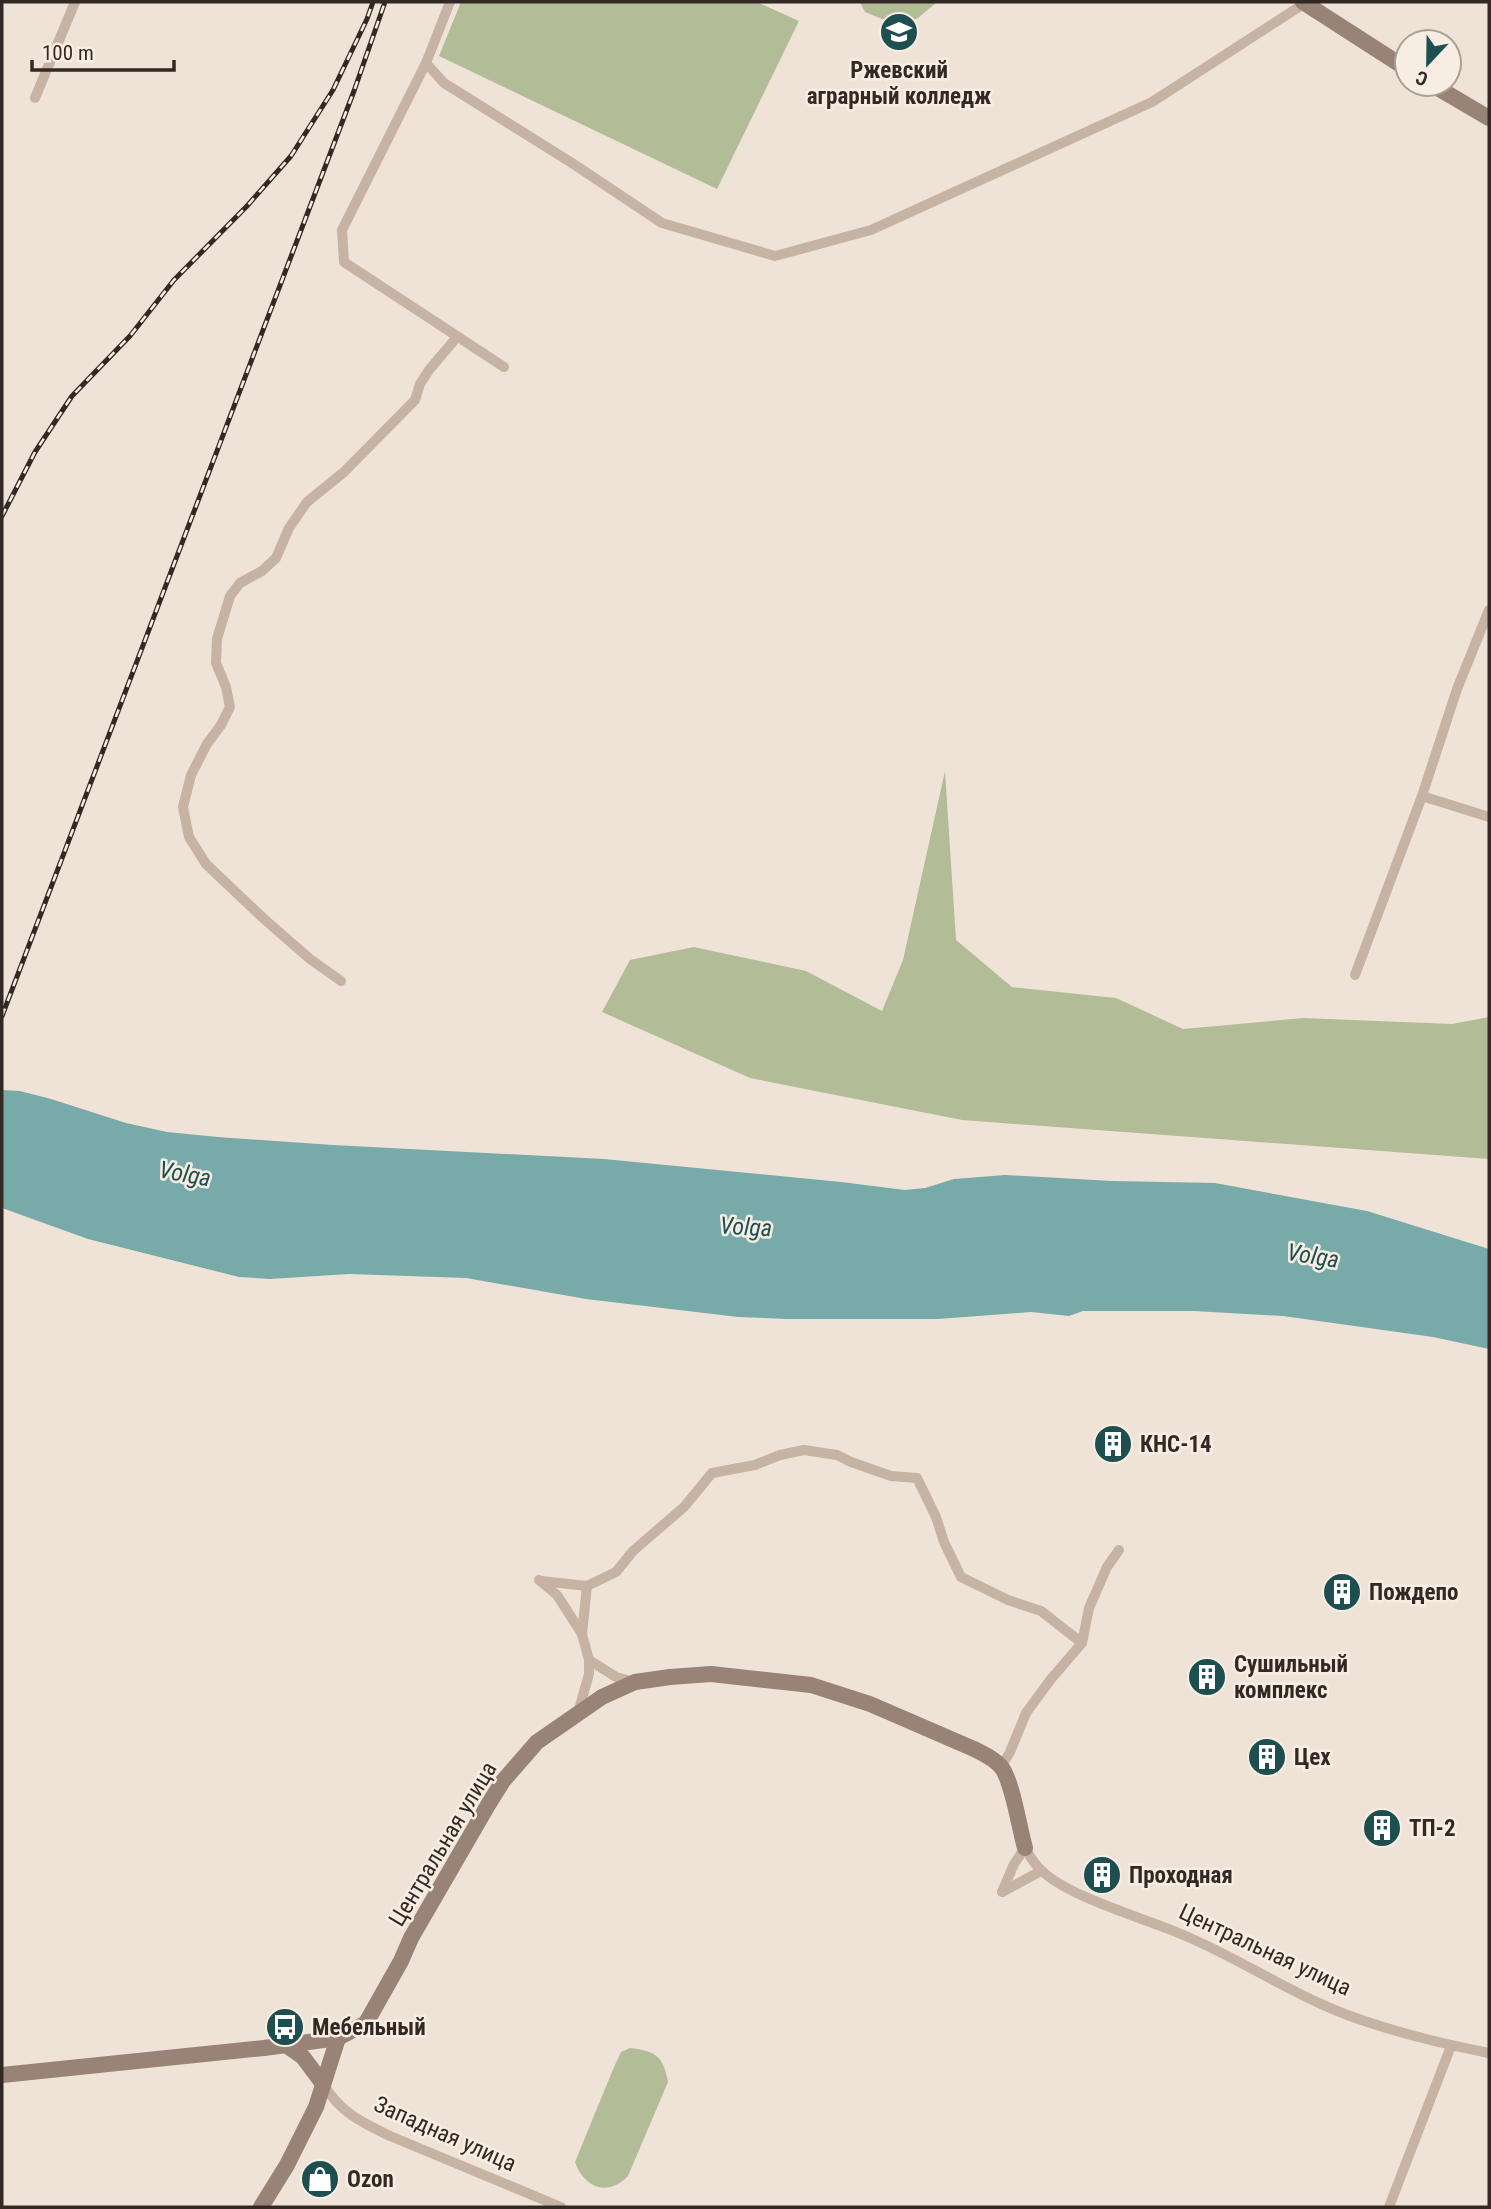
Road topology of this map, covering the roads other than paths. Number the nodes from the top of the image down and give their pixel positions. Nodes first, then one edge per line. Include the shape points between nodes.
1 (75, 2) edge
2 (450, 2) edge
3 (1304, 3) edge
4 (1393, 60) edge
5 (426, 63) junction
6 (34, 98) dead end
7 (1455, 98) edge
8 (1489, 118) edge
9 (457, 337) junction
10 (504, 368) dead end
11 (1489, 610) edge
12 (1422, 796) junction
13 (1489, 817) edge
14 (1355, 975) dead end
15 (341, 981) dead end
16 (1119, 1550) dead end
17 (587, 1586) junction
18 (582, 1634) junction
19 (1082, 1643) junction
20 (589, 1660) junction
21 (635, 1682) junction
22 (578, 1713) junction
23 (1001, 1767) junction
24 (1025, 1848) junction
25 (1041, 1871) junction
26 (338, 2038) junction
27 (286, 2046) junction
28 (1451, 2046) junction
29 (1489, 2053) edge
30 (2, 2075) edge
31 (323, 2084) junction
32 (261, 2207) edge
33 (561, 2207) edge
34 (1388, 2207) edge

1 - 6 street
2 - 5 street
3 - 4 street
3 - 5 street via 1152,102 871,230 775,256 662,223 444,83
5 - 9 street via 342,230 344,262
7 - 8 street
9 - 10 street
9 - 15 street via 429,370 415,400 344,472 307,502 276,558 240,583 230,596 217,639 216,663 230,707 191,775 183,807 189,837 206,864 310,959
11 - 12 street
12 - 13 street
12 - 14 street
16 - 19 street via 1089,1608
17 - 18 street
17 - 18 street via 539,1580 557,1595
17 - 19 street via 616,1572 684,1507 712,1473 804,1450 836,1455 891,1476 918,1478 961,1577 1041,1611
18 - 20 street
19 - 23 street via 1026,1713
20 - 21 street via 616,1677
20 - 22 street
21 - 22 street, Центральная улица
21 - 23 street, Центральная улица via 710,1674 811,1685 870,1704 974,1749
22 - 26 street, Центральная улица via 537,1742 503,1781 366,2023
23 - 24 street, Центральная улица
24 - 25 street, Центральная улица
24 - 25 street via 1002,1892
25 - 28 street, Центральная улица via 1081,1894 1184,1935 1350,2016
26 - 27 street, Центральная улица
26 - 31 street
27 - 30 street, Центральная улица
27 - 31 street via 303,2057
28 - 29 street, Центральная улица
28 - 34 street
31 - 32 street via 287,2165
31 - 33 street, Западная улица via 346,2113 363,2123

